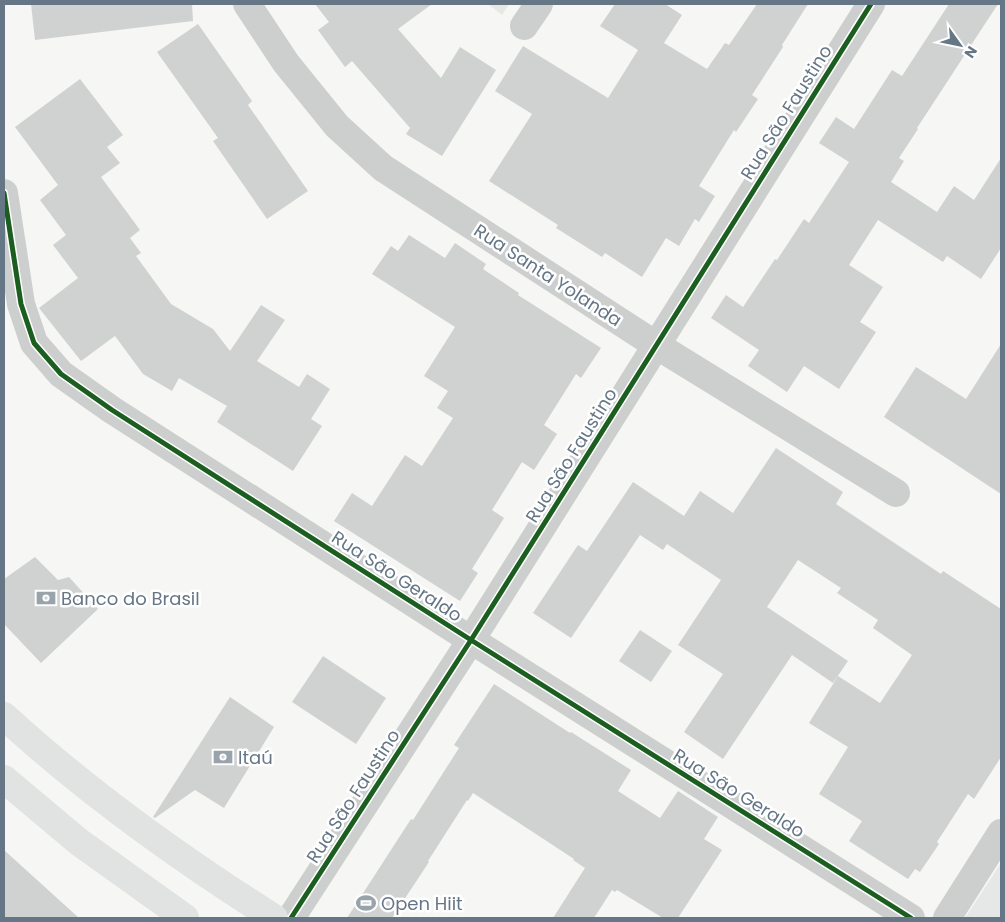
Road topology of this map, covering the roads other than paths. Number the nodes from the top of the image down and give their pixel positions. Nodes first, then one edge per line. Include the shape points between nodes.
1 (247, 4) edge
2 (871, 4) edge
3 (4, 193) edge
4 (656, 345) junction
5 (896, 493) dead end
6 (471, 640) junction
7 (4, 716) edge
8 (4, 779) edge
9 (1001, 833) edge
10 (185, 918) edge
11 (274, 918) edge
12 (291, 918) edge
13 (911, 918) edge
14 (947, 918) edge

1 - 4 street, Rua Santa Yolanda via 286,63 337,126 384,168
2 - 4 street, Rua São Faustino
3 - 6 street, Rua São Geraldo via 21,304 34,343 61,374
4 - 5 street, Rua Santa Yolanda
4 - 6 street, Rua São Faustino
6 - 12 street, Rua São Faustino
6 - 13 street, Rua São Geraldo
7 - 11 main road via 82,784 140,828
8 - 10 main road via 79,842
9 - 14 street

